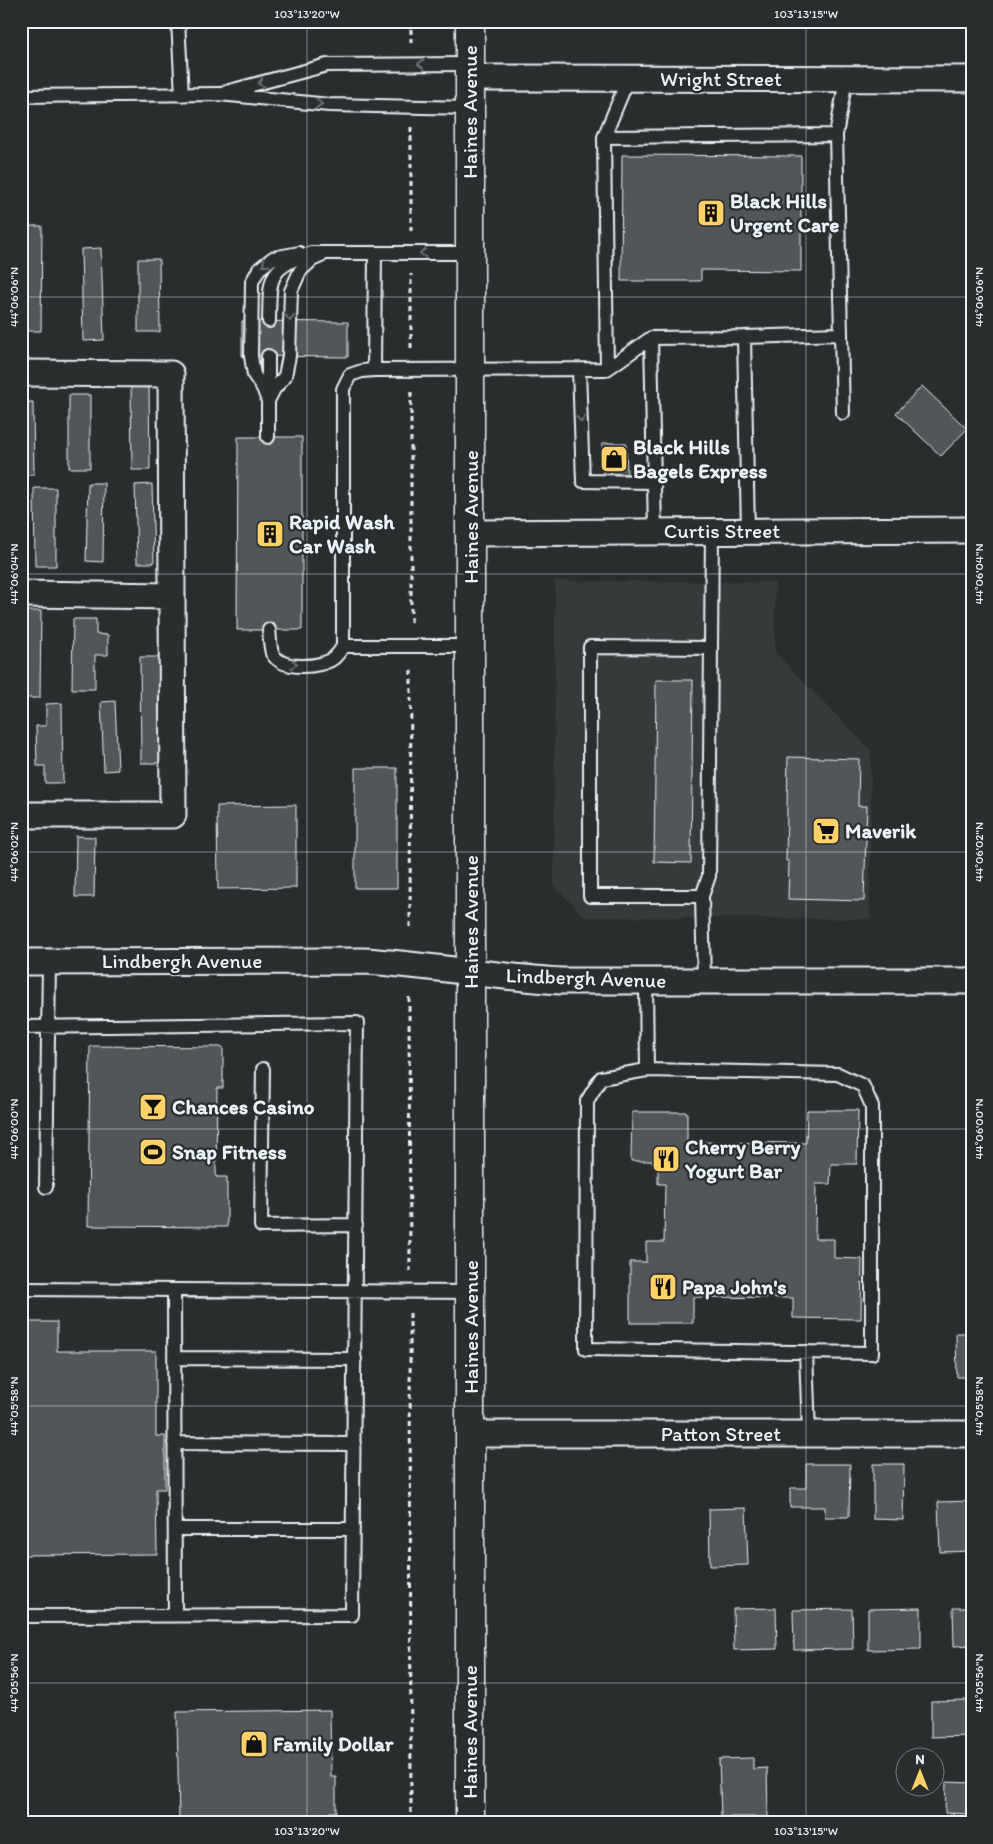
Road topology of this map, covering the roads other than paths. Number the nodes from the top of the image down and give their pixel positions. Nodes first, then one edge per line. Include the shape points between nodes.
1 (178, 21) edge
2 (470, 21) edge
3 (470, 71) junction
4 (846, 78) junction
5 (972, 78) edge
6 (628, 79) junction
7 (219, 94) junction
8 (182, 95) junction
9 (21, 96) edge
10 (470, 108) junction
11 (836, 135) junction
12 (604, 137) junction
13 (311, 253) junction
14 (328, 253) junction
15 (375, 253) junction
16 (471, 253) junction
17 (269, 322) dead end
18 (840, 334) junction
19 (744, 337) junction
20 (651, 338) junction
21 (268, 356) dead end
22 (607, 369) junction
23 (374, 370) junction
24 (578, 370) junction
25 (471, 371) junction
26 (21, 373) edge
27 (268, 401) junction
28 (843, 413) dead end
29 (268, 437) dead end
30 (654, 482) junction
31 (972, 530) edge
32 (712, 531) junction
33 (748, 531) junction
34 (471, 532) junction
35 (655, 532) junction
36 (21, 594) edge
37 (172, 596) junction
38 (269, 630) dead end
39 (343, 646) junction
40 (471, 646) junction
41 (711, 648) junction
42 (21, 814) edge
43 (702, 896) junction
44 (21, 962) edge
45 (49, 962) junction
46 (471, 973) junction
47 (646, 981) junction
48 (704, 981) junction
49 (972, 981) edge
50 (21, 1027) edge
51 (49, 1027) junction
52 (262, 1069) dead end
53 (647, 1070) junction
54 (46, 1187) dead end
55 (356, 1225) junction
56 (21, 1289) edge
57 (174, 1290) junction
58 (355, 1291) junction
59 (471, 1292) junction
60 (806, 1352) junction
61 (174, 1358) junction
62 (354, 1359) junction
63 (471, 1434) junction
64 (809, 1434) junction
65 (972, 1434) edge
66 (174, 1443) junction
67 (354, 1444) junction
68 (175, 1529) junction
69 (353, 1529) junction
70 (21, 1616) edge
71 (176, 1616) junction
72 (470, 1823) edge

1 - 8 lane
2 - 3 main road, Haines Avenue
3 - 6 street, Wright Street
3 -> 7 lane via 411,64 327,65
3 - 10 main road, Haines Avenue
4 - 5 street, Wright Street
4 - 6 street, Wright Street
4 - 11 lane
6 - 12 lane
7 - 8 lane
7 -> 10 lane via 329,105
8 - 9 lane
10 - 16 main road, Haines Avenue
11 - 12 lane
11 - 18 lane
12 - 22 lane
13 - 14 lane
13 - 17 lane via 293,259 276,271 269,287
13 -> 27 lane via 273,258 259,269 252,282 251,356 254,375
14 - 15 lane
14 -> 27 lane via 312,260 300,271 291,290 289,356 285,376
16 -> 15 lane
15 - 23 lane
16 - 25 main road, Haines Avenue
18 - 19 lane
18 - 28 lane
19 - 20 lane
19 - 33 lane
20 - 22 lane
20 - 30 lane
21 - 27 lane
22 - 24 lane
23 - 25 lane
23 - 39 lane via 350,375 343,389
24 - 25 lane
24 -> 30 lane via 583,481
25 - 34 main road, Haines Avenue
26 - 37 street via 171,374
27 - 29 lane
30 - 35 lane
31 - 33 street, Curtis Street
32 - 33 street, Curtis Street
32 - 35 street, Curtis Street
32 - 41 lane
34 - 35 street, Curtis Street
34 - 40 main road, Haines Avenue
36 - 37 street
37 - 42 street via 173,815
38 -> 39 lane via 273,654 289,665 319,665 334,658
39 - 40 lane
40 - 46 main road, Haines Avenue
41 - 43 lane via 709,876
41 - 43 lane via 590,647 590,896
43 - 48 lane
44 - 45 street, Lindbergh Avenue
45 - 46 street, Lindbergh Avenue via 364,961
45 - 51 lane
46 - 47 street, Lindbergh Avenue via 517,979
46 - 59 main road, Haines Avenue
47 - 48 street, Lindbergh Avenue
47 - 53 lane
48 - 49 street, Lindbergh Avenue
50 - 51 lane
51 - 54 lane
51 - 55 lane via 357,1022
52 - 55 lane via 261,1226
53 - 60 lane via 601,1078 587,1101 586,1349
53 - 60 lane via 838,1074 863,1086 872,1106 872,1353
55 - 58 lane
56 - 57 lane
57 - 58 lane
57 - 61 lane
58 - 59 lane
58 - 62 lane
59 - 63 main road, Haines Avenue
60 - 64 lane
61 - 62 lane
61 - 66 lane
62 - 67 lane
63 - 64 street, Patton Street
63 - 72 main road, Haines Avenue
64 - 65 street, Patton Street
66 - 67 lane
66 - 68 lane
67 - 69 lane
68 - 69 lane
68 - 71 lane
69 - 71 lane via 352,1615
70 - 71 lane

